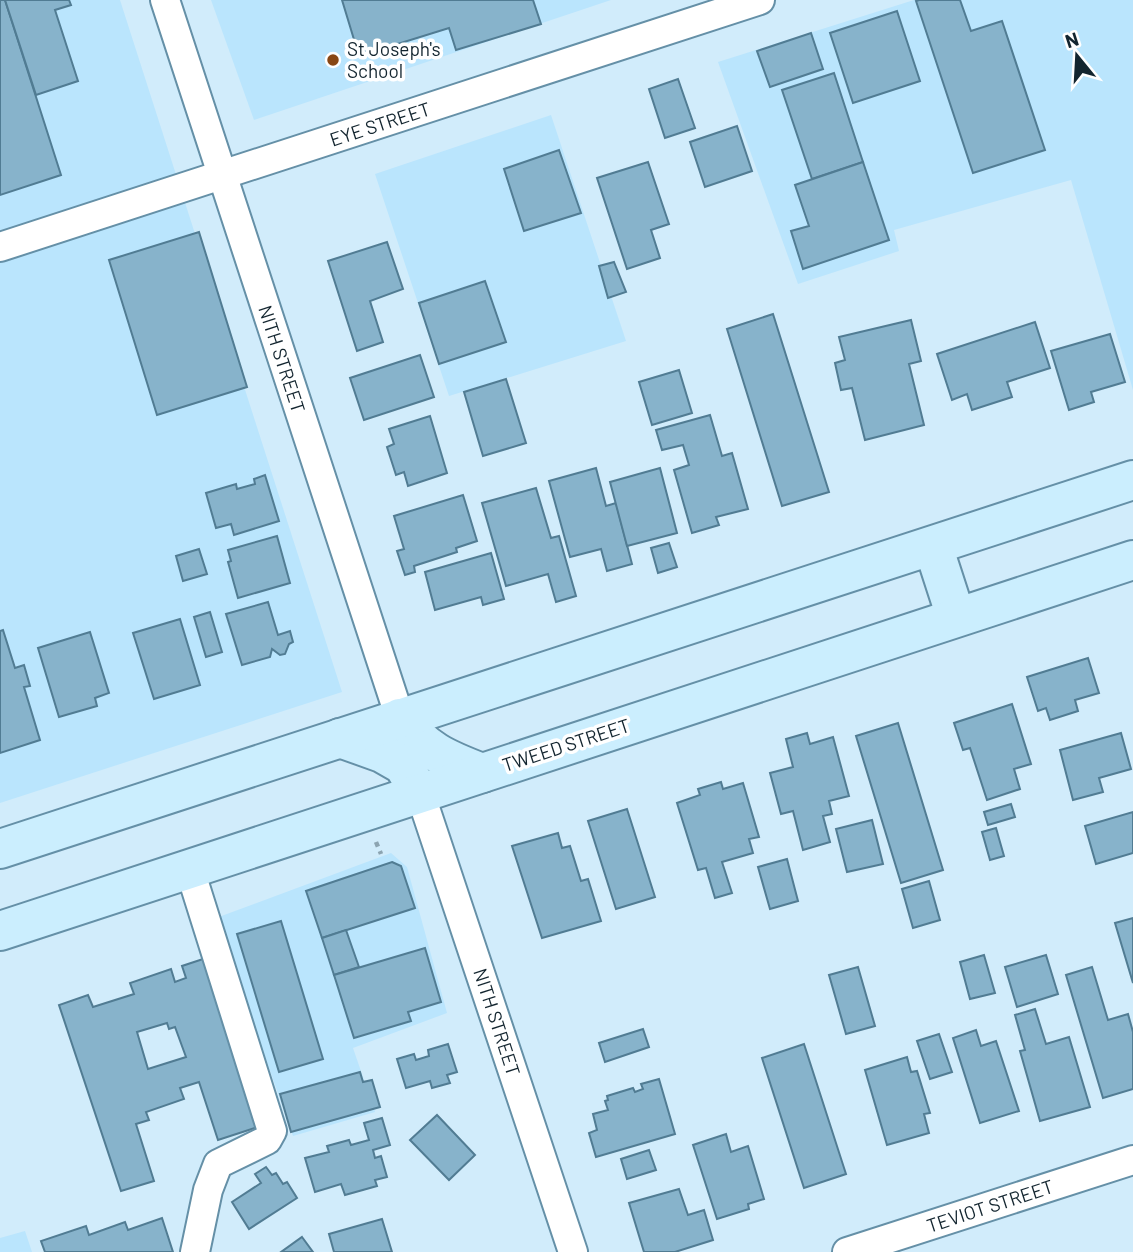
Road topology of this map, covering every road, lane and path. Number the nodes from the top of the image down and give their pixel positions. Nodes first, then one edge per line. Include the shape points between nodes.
1 (165, 0) edge
2 (761, 0) edge
3 (222, 175) junction
4 (0, 247) edge
5 (1133, 480) edge
6 (933, 546) junction
7 (1133, 560) edge
8 (956, 617) junction
9 (400, 718) junction
10 (340, 738) junction
11 (482, 773) junction
12 (420, 793) junction
13 (0, 849) edge
14 (190, 867) junction
15 (0, 931) edge
16 (1133, 1160) edge
17 (195, 1252) edge
18 (573, 1252) edge
19 (847, 1252) edge

1 - 3 street, NITH STREET
2 - 3 street, EYE STREET
3 - 4 street, EYE STREET
3 - 9 street, NITH STREET
5 - 6 main road
6 - 8 main road
6 - 9 main road
7 - 8 main road, TWEED STREET
8 - 11 main road, TWEED STREET
9 - 10 main road
9 - 11 main road via 429,749
10 - 12 main road via 403,765
10 - 13 main road
11 - 12 main road, TWEED STREET
12 - 14 main road, TWEED STREET
12 - 18 street, NITH STREET
14 - 15 main road, TWEED STREET
14 - 17 street via 272,1131 267,1140 218,1164
16 - 19 street, TEVIOT STREET

